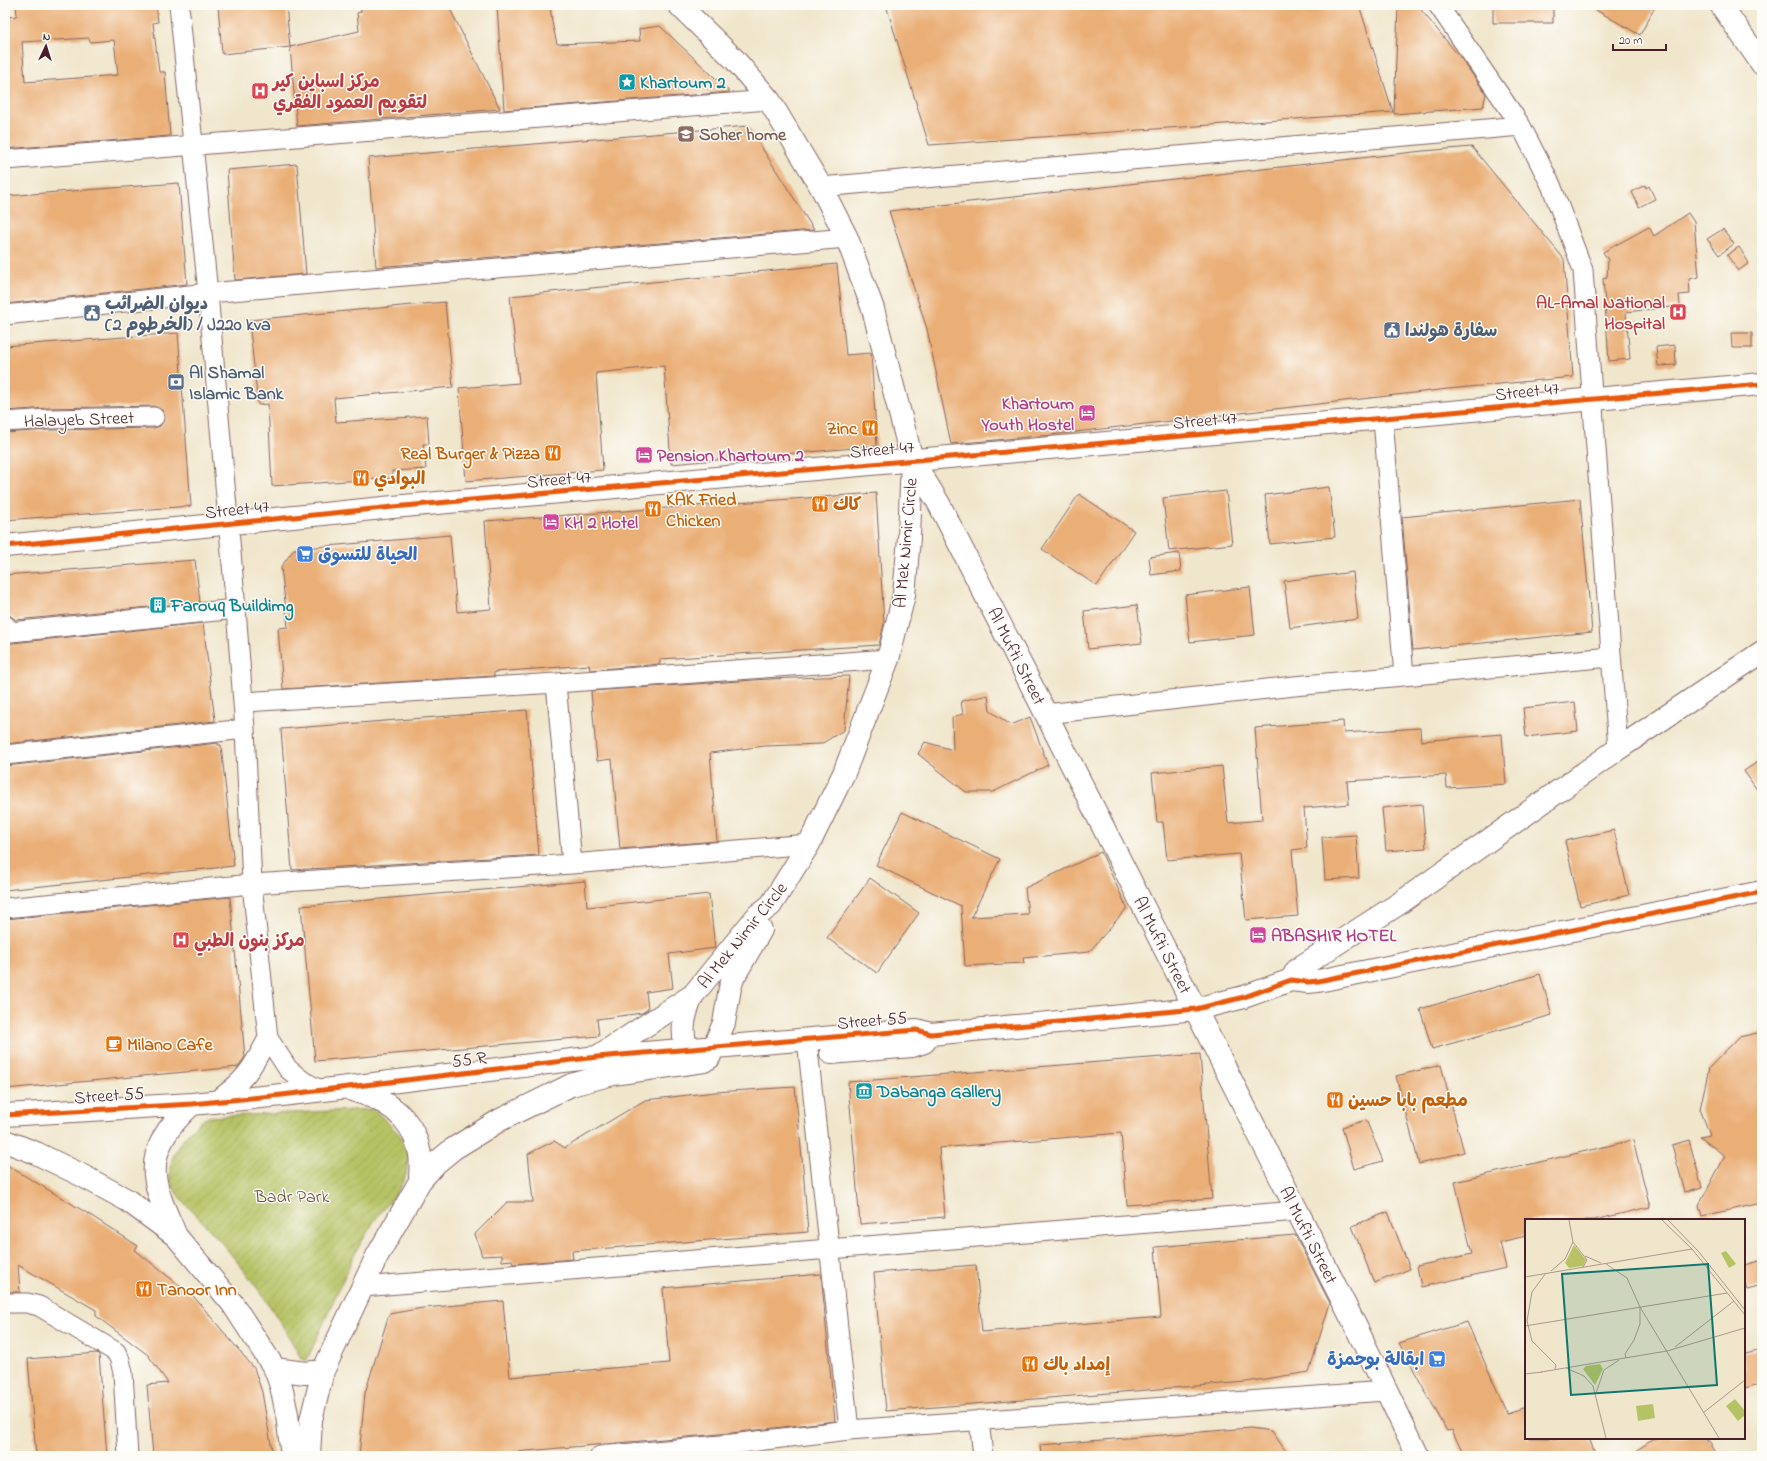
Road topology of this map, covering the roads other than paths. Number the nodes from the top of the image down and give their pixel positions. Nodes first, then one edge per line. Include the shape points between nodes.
1 (179, 5) edge
2 (679, 5) edge
3 (1438, 5) edge
4 (1721, 5) edge
5 (1762, 64) edge
6 (769, 100) junction
7 (1522, 126) junction
8 (194, 146) junction
9 (5, 160) edge
10 (821, 187) junction
11 (847, 238) junction
12 (208, 293) junction
13 (5, 315) edge
14 (1762, 384) edge
15 (1591, 399) junction
16 (154, 417) dead end
17 (1383, 419) junction
18 (5, 422) edge
19 (912, 460) junction
20 (228, 524) junction
21 (5, 546) edge
22 (236, 609) junction
23 (5, 625) edge
24 (1762, 652) edge
25 (1611, 657) junction
26 (888, 659) junction
27 (1404, 676) junction
28 (556, 683) junction
29 (243, 702) junction
30 (1046, 714) junction
31 (246, 729) junction
32 (1618, 749) junction
33 (5, 755) edge
34 (809, 844) junction
35 (572, 864) junction
36 (252, 884) junction
37 (1762, 892) edge
38 (771, 905) junction
39 (5, 908) edge
40 (1313, 972) junction
41 (694, 995) junction
42 (1196, 1009) junction
43 (726, 1010) junction
44 (268, 1038) junction
45 (770, 1042) junction
46 (808, 1047) junction
47 (699, 1054) junction
48 (597, 1057) junction
49 (343, 1088) junction
50 (322, 1091) junction
51 (214, 1102) junction
52 (192, 1104) junction
53 (5, 1115) edge
54 (5, 1141) edge
55 (420, 1180) junction
56 (1297, 1211) junction
57 (176, 1236) junction
58 (830, 1248) junction
59 (362, 1287) junction
60 (5, 1303) edge
61 (275, 1369) junction
62 (323, 1371) junction
63 (1385, 1391) junction
64 (979, 1420) junction
65 (849, 1430) junction
66 (732, 1450) edge
67 (128, 1456) edge
68 (292, 1456) edge
69 (308, 1456) edge
70 (600, 1456) edge
71 (982, 1456) edge
72 (1418, 1456) edge

1 - 8 street
2 - 6 main road, Al Mek Nimir Circle via 735,60
3 - 7 street
4 - 5 main road
6 - 8 street
6 - 10 main road, Al Mek Nimir Circle
7 - 10 street
7 - 15 street via 1551,185 1583,270
8 - 9 street
8 - 12 street
10 - 11 main road, Al Mek Nimir Circle
11 - 12 street
11 - 19 main road, Al Mek Nimir Circle via 873,309
12 - 13 street
12 - 20 street
14 - 15 main road, Street 47
15 - 17 main road, Street 47
15 - 25 street
16 - 18 street, Halayeb Street
17 - 19 main road, Street 47
17 - 27 street
19 - 20 main road, Street 47
19 - 26 main road, Al Mek Nimir Circle via 904,595
19 - 30 main road, Al Mufti Street via 938,502
20 - 21 main road, Street 47
20 - 22 street
22 - 23 street via 11,632
22 - 29 street
24 - 32 main road
25 - 27 street
25 - 32 street
26 - 28 street
26 - 34 main road, Al Mek Nimir Circle via 844,773
27 - 30 street
28 - 29 street
28 - 35 street
29 - 31 street
30 - 42 main road, Al Mufti Street
31 - 33 street
31 - 36 street
32 - 40 main road via 1400,903
34 - 35 street
34 - 38 main road, Al Mek Nimir Circle
35 - 36 street
36 - 39 street
36 - 44 street
37 - 40 main road
38 - 41 main road, Al Mek Nimir Circle via 758,915
38 - 43 main road via 767,920 733,978
40 - 42 main road, Street 55 via 1308,982 1291,980 1244,997
41 - 47 main road, Al Mek Nimir Circle via 683,1021
41 - 48 main road
42 - 46 main road, Street 55 via 931,1034 917,1030
42 - 56 main road, Al Mufti Street
43 - 45 main road via 744,1031
43 - 47 main road via 724,1023
44 - 50 street via 288,1069
44 - 51 street via 254,1066 242,1081
45 - 46 main road, Street 55
45 - 47 main road, Street 55
46 - 47 main road
46 - 58 street
47 - 48 main road, Street 55
47 - 55 main road via 592,1078 554,1092 500,1120 453,1149
48 - 49 main road, 55 R
49 - 50 main road
49 - 55 main road via 374,1096 401,1115 420,1150
50 - 51 main road
51 - 52 main road, Street 55
52 - 53 main road, Street 55
52 - 57 main road via 176,1119 164,1138 154,1173 157,1188
54 - 57 main road via 81,1175 126,1200
55 - 59 main road
56 - 58 street
56 - 63 main road, Al Mufti Street via 1356,1327
57 - 61 main road via 232,1303
58 - 59 street
58 - 65 street
59 - 62 main road
60 - 67 street via 40,1306 116,1352 123,1373
61 - 62 main road via 305,1373
61 - 68 main road via 287,1414
62 - 69 main road via 311,1420
63 - 64 street
63 - 72 main road, Al Mufti Street
64 - 65 street
64 - 71 street
65 - 66 street
66 - 70 street

